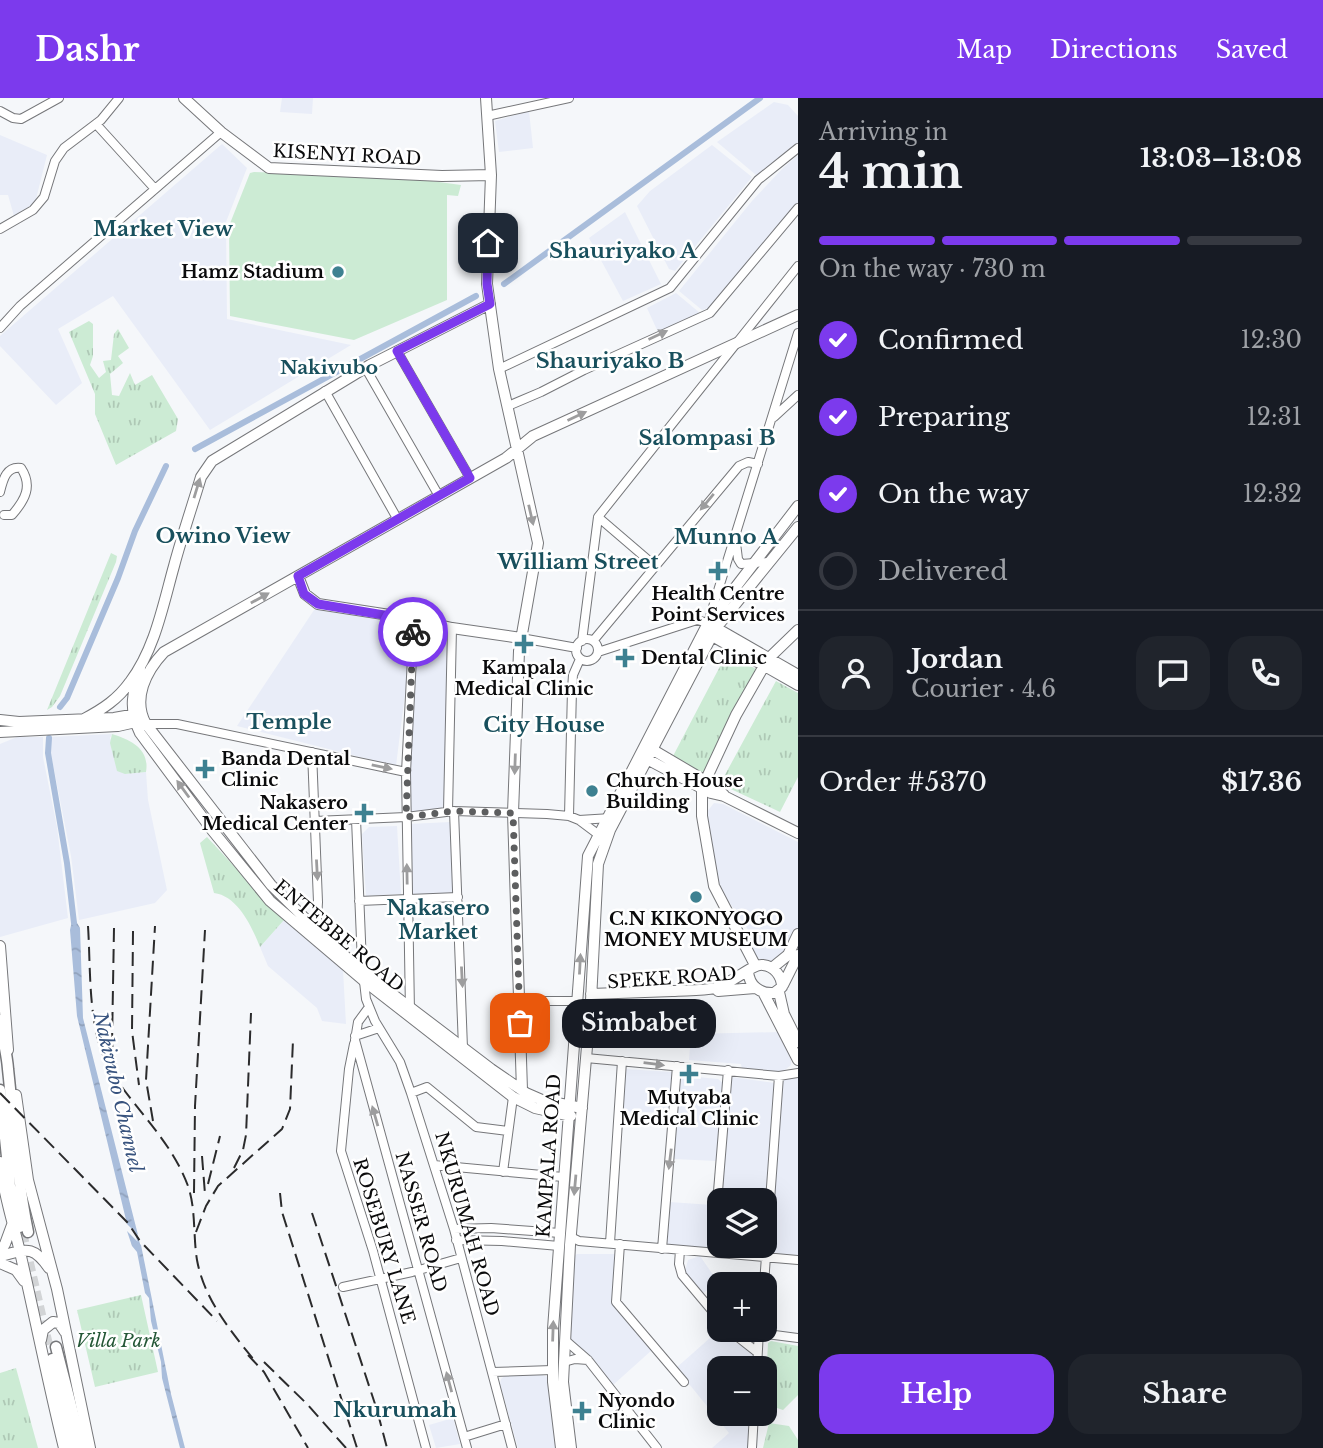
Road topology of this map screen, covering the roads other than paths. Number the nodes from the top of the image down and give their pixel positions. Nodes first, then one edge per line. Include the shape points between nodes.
1 (59, 98) edge
2 (119, 98) edge
3 (184, 98) edge
4 (486, 98) edge
5 (569, 98) edge
6 (536, 101) edge
7 (0, 111) edge
8 (487, 116) junction
9 (96, 124) junction
10 (221, 132) junction
11 (798, 148) edge
12 (491, 175) junction
13 (155, 188) junction
14 (798, 208) edge
15 (0, 229) edge
16 (798, 266) edge
17 (490, 304) junction
18 (798, 315) edge
19 (0, 328) edge
20 (798, 333) edge
21 (734, 344) junction
22 (397, 351) junction
23 (365, 367) junction
24 (499, 369) junction
25 (325, 391) junction
26 (798, 396) edge
27 (508, 406) junction
28 (772, 419) junction
29 (517, 448) junction
30 (758, 464) junction
31 (470, 478) junction
32 (0, 492) edge
33 (439, 496) junction
34 (0, 505) edge
35 (798, 506) edge
36 (598, 517) junction
37 (2, 518) edge
38 (398, 520) junction
39 (798, 527) edge
40 (736, 538) junction
41 (768, 562) junction
42 (751, 564) junction
43 (654, 565) junction
44 (298, 576) junction
45 (414, 620) junction
46 (452, 628) junction
47 (156, 629) junction
48 (710, 630) junction
49 (798, 630) edge
50 (521, 638) junction
51 (593, 641) junction
52 (180, 643) junction
53 (579, 645) junction
54 (598, 652) junction
55 (580, 659) junction
56 (766, 662) junction
57 (140, 668) junction
58 (798, 676) edge
59 (798, 685) edge
60 (0, 718) edge
61 (84, 719) junction
62 (140, 719) junction
63 (22, 726) junction
64 (118, 726) junction
65 (0, 732) edge
66 (0, 738) edge
67 (147, 743) junction
68 (312, 752) junction
69 (647, 753) junction
70 (406, 772) junction
71 (703, 784) junction
72 (451, 811) junction
73 (513, 813) junction
74 (569, 816) junction
75 (406, 817) junction
76 (611, 818) junction
77 (356, 819) junction
78 (579, 820) junction
79 (220, 821) junction
80 (315, 821) junction
81 (212, 830) junction
82 (798, 833) edge
83 (601, 837) junction
84 (263, 875) junction
85 (254, 883) junction
86 (458, 897) junction
87 (407, 898) junction
88 (359, 901) junction
89 (312, 932) junction
90 (798, 934) edge
91 (0, 946) edge
92 (798, 955) edge
93 (751, 968) junction
94 (772, 968) junction
95 (363, 975) junction
96 (781, 988) junction
97 (759, 990) junction
98 (382, 994) junction
99 (591, 997) junction
100 (519, 1001) junction
101 (578, 1001) junction
102 (410, 1011) junction
103 (371, 1012) junction
104 (0, 1020) edge
105 (379, 1028) junction
106 (355, 1038) junction
107 (798, 1042) edge
108 (463, 1048) junction
109 (586, 1058) junction
110 (797, 1058) edge
111 (622, 1061) junction
112 (8, 1065) junction
113 (677, 1066) junction
114 (728, 1070) junction
115 (798, 1073) edge
116 (782, 1075) junction
117 (364, 1080) junction
118 (347, 1087) junction
119 (0, 1090) edge
120 (522, 1090) junction
121 (411, 1093) junction
122 (513, 1097) junction
123 (568, 1110) junction
124 (581, 1112) junction
125 (509, 1131) junction
126 (0, 1162) edge
127 (434, 1165) junction
128 (503, 1172) junction
129 (563, 1177) junction
130 (718, 1188) edge
131 (772, 1188) edge
132 (12, 1224) junction
133 (454, 1229) junction
134 (503, 1229) junction
135 (42, 1233) junction
136 (560, 1233) junction
137 (456, 1240) junction
138 (502, 1241) junction
139 (570, 1242) junction
140 (610, 1244) junction
141 (620, 1244) junction
142 (662, 1249) junction
143 (680, 1250) junction
144 (35, 1251) junction
145 (707, 1252) edge
146 (0, 1253) edge
147 (20, 1254) junction
148 (461, 1258) junction
149 (777, 1258) edge
150 (798, 1260) edge
151 (0, 1263) edge
152 (419, 1269) junction
153 (53, 1275) junction
154 (380, 1278) junction
155 (343, 1287) dead end
156 (27, 1288) junction
157 (707, 1305) edge
158 (777, 1334) edge
159 (67, 1338) junction
160 (798, 1338) edge
161 (565, 1340) junction
162 (744, 1342) edge
163 (757, 1342) edge
164 (49, 1349) junction
165 (757, 1352) junction
166 (757, 1356) edge
167 (588, 1360) junction
168 (564, 1362) junction
169 (552, 1370) junction
170 (492, 1372) junction
171 (684, 1382) dead end
172 (506, 1424) junction
173 (753, 1426) edge
174 (464, 1437) junction
175 (64, 1448) edge
176 (73, 1448) edge
177 (82, 1448) edge
178 (90, 1448) edge
179 (426, 1448) edge
180 (467, 1448) edge
181 (512, 1448) edge
182 (561, 1448) edge
183 (571, 1448) edge
184 (657, 1448) edge
185 (752, 1448) edge

1 - 7 street via 21,119
2 - 9 street
3 - 10 main road, KISENYI ROAD
4 - 8 main road
5 - 6 street
6 - 8 street
8 - 12 main road
9 - 13 street
9 - 15 street via 59,154 44,197 33,210
10 - 12 main road, KISENYI ROAD via 269,168
10 - 13 street
11 - 24 street via 758,180 671,286
12 - 17 main road
13 - 19 street
27 -> 14 street via 709,313
16 - 21 street
17 - 22 main road
17 - 24 main road
18 - 21 main road
20 - 28 street
29 -> 21 main road via 533,436
21 - 36 street
22 - 23 main road
22 - 31 street
23 - 25 main road
23 - 33 street
24 - 27 main road
25 - 38 street
47 -> 25 main road via 201,477 212,461
26 - 28 street
27 - 29 main road
28 - 30 street
29 - 31 main road
29 -> 50 main road via 538,543
30 - 40 street
30 -> 43 street via 739,466
31 - 33 main road
32 - 37 street via 8,471 21,468 26,495 12,515
33 - 38 main road
34 - 37 street
35 - 42 main road, KAMPALA ROAD
36 - 43 street
36 - 53 street
38 - 44 main road
39 - 41 main road, KAMPALA ROAD
40 - 42 street via 738,561
40 - 48 street
41 - 42 street
41 - 48 main road, KAMPALA ROAD
42 - 48 main road, KAMPALA ROAD
43 - 51 street
44 - 45 main road via 304,594 318,604
52 -> 44 main road
45 - 46 main road
45 - 70 street
46 - 50 main road
46 - 72 street
47 - 52 main road via 166,642
47 - 57 main road
48 - 54 street via 697,620
48 - 56 main road
48 - 69 main road, KAMPALA ROAD
49 - 56 main road
50 - 53 street
50 -> 73 main road
51 - 53 street
51 - 54 street
52 - 62 main road via 151,666 142,686
53 - 55 street
54 - 55 street via 590,661
55 - 74 street via 572,689
56 - 58 main road
56 - 59 main road
56 - 71 main road
57 - 61 main road via 117,698
57 - 62 main road via 134,692
60 - 63 main road
61 - 62 main road
61 - 63 main road
62 - 64 main road
62 - 67 main road, ENTEBBE ROAD
62 - 68 street
62 - 79 main road, ENTEBBE ROAD
63 - 64 main road
63 - 65 main road
63 - 66 main road
64 - 67 main road
81 -> 67 main road, ENTEBBE ROAD
68 -> 70 street
68 - 80 street
69 - 71 main road
69 - 76 main road, KAMPALA ROAD
70 - 75 street
71 - 82 main road
71 - 93 main road via 714,886
72 - 73 street
72 - 75 street
72 - 86 street
73 - 74 street
73 - 100 main road
74 - 78 street
75 - 77 street
87 -> 75 street
76 - 78 street
76 - 83 main road, KAMPALA ROAD
77 - 80 street
77 - 88 street, NKURUMAH ROAD
78 - 83 street
79 - 81 main road
79 - 84 main road, ENTEBBE ROAD
80 -> 89 street via 318,902
81 - 85 main road, ENTEBBE ROAD
83 - 99 main road, KAMPALA ROAD
101 -> 83 main road, KAMPALA ROAD via 586,864 591,847
84 - 85 main road
84 - 89 main road, ENTEBBE ROAD
85 - 89 main road, ENTEBBE ROAD
86 - 87 street
86 -> 108 street
87 - 88 street
87 - 102 street
88 - 95 street, NKURUMAH ROAD
89 - 95 main road, ENTEBBE ROAD
90 - 94 main road via 788,956
91 - 112 main road
92 - 96 main road
93 - 94 main road
93 - 97 main road via 749,978
93 - 99 main road, SPEKE ROAD via 712,988
94 - 96 main road via 779,975
95 - 98 main road, ENTEBBE ROAD
95 - 102 main road, ENTEBBE ROAD
95 - 103 street, NKURUMAH ROAD
96 - 97 main road, SPEKE ROAD
96 - 107 main road via 784,1014
97 - 99 main road, SPEKE ROAD
97 - 110 main road
98 - 102 main road, ENTEBBE ROAD
98 - 103 street
99 - 109 main road, KAMPALA ROAD
100 - 101 street
100 - 120 main road
101 - 123 main road, KAMPALA ROAD
102 - 108 main road, ENTEBBE ROAD
102 - 122 main road, ENTEBBE ROAD
103 - 105 street, NKURUMAH ROAD
103 - 106 street via 358,1022
104 - 112 highway
105 - 106 street
105 - 121 street, NKURUMAH ROAD via 400,1062
106 - 117 street, NASSER ROAD
106 - 118 street, ROSEBURY LANE
108 - 120 main road, ENTEBBE ROAD
109 - 111 street
109 - 124 main road, KAMPALA ROAD
110 - 116 street
111 -> 113 street
111 - 140 street
112 - 119 highway via 25,1233 10,1186
112 - 135 main road
113 - 114 street
113 -> 142 street
114 - 116 street
114 - 130 street
115 - 116 street
116 - 131 street
117 - 118 street
152 -> 117 street, NASSER ROAD
118 - 154 street, ROSEBURY LANE via 341,1151
120 - 123 main road, ENTEBBE ROAD
121 - 125 street via 427,1087 476,1127
121 - 127 street, NKURUMAH ROAD
122 - 123 main road, ENTEBBE ROAD via 536,1108
122 - 125 street
123 - 124 main road, ENTEBBE ROAD
123 - 129 main road, KAMPALA ROAD
124 -> 139 main road, KAMPALA ROAD
125 - 128 street
126 - 132 main road
127 - 128 street
127 - 133 street, NKURUMAH ROAD
128 - 129 street
129 - 136 main road, KAMPALA ROAD
132 - 146 main road
132 - 147 main road
133 - 134 street
133 - 137 street, NKURUMAH ROAD
134 - 136 street
134 - 138 street
135 - 144 main road
135 - 153 main road
136 - 139 main road, KAMPALA ROAD
137 - 138 street
137 - 148 street, NKURUMAH ROAD
138 - 139 street
139 - 140 street
139 - 161 main road, KAMPALA ROAD
169 -> 139 main road, KAMPALA ROAD
140 - 141 street
141 - 142 street
141 - 171 street via 617,1301
142 - 143 street
143 - 145 street
143 - 157 street via 682,1275
144 - 147 main road
144 - 153 main road
146 - 147 main road
147 - 151 main road
147 - 156 main road
148 - 152 street
148 - 170 street, NKURUMAH ROAD
149 - 150 street
151 - 156 main road via 16,1269
152 - 154 street
174 -> 152 street, NASSER ROAD
153 - 159 main road
154 - 155 street
154 - 179 street, ROSEBURY LANE
156 - 164 main road
158 - 160 street
159 - 164 main road via 59,1323 46,1325 41,1337
159 - 178 main road
161 - 167 street
161 - 168 main road, KAMPALA ROAD
162 - 165 street
163 - 165 street
164 - 175 main road
164 - 176 highway
164 - 177 highway
165 - 166 street
167 - 168 street
167 - 184 street
168 - 183 main road, KAMPALA ROAD
169 - 170 street
169 - 182 main road, KAMPALA ROAD
170 - 172 street, NKURUMAH ROAD
172 - 174 street
172 - 181 street, NKURUMAH ROAD
173 - 185 street
174 - 180 street, NASSER ROAD

